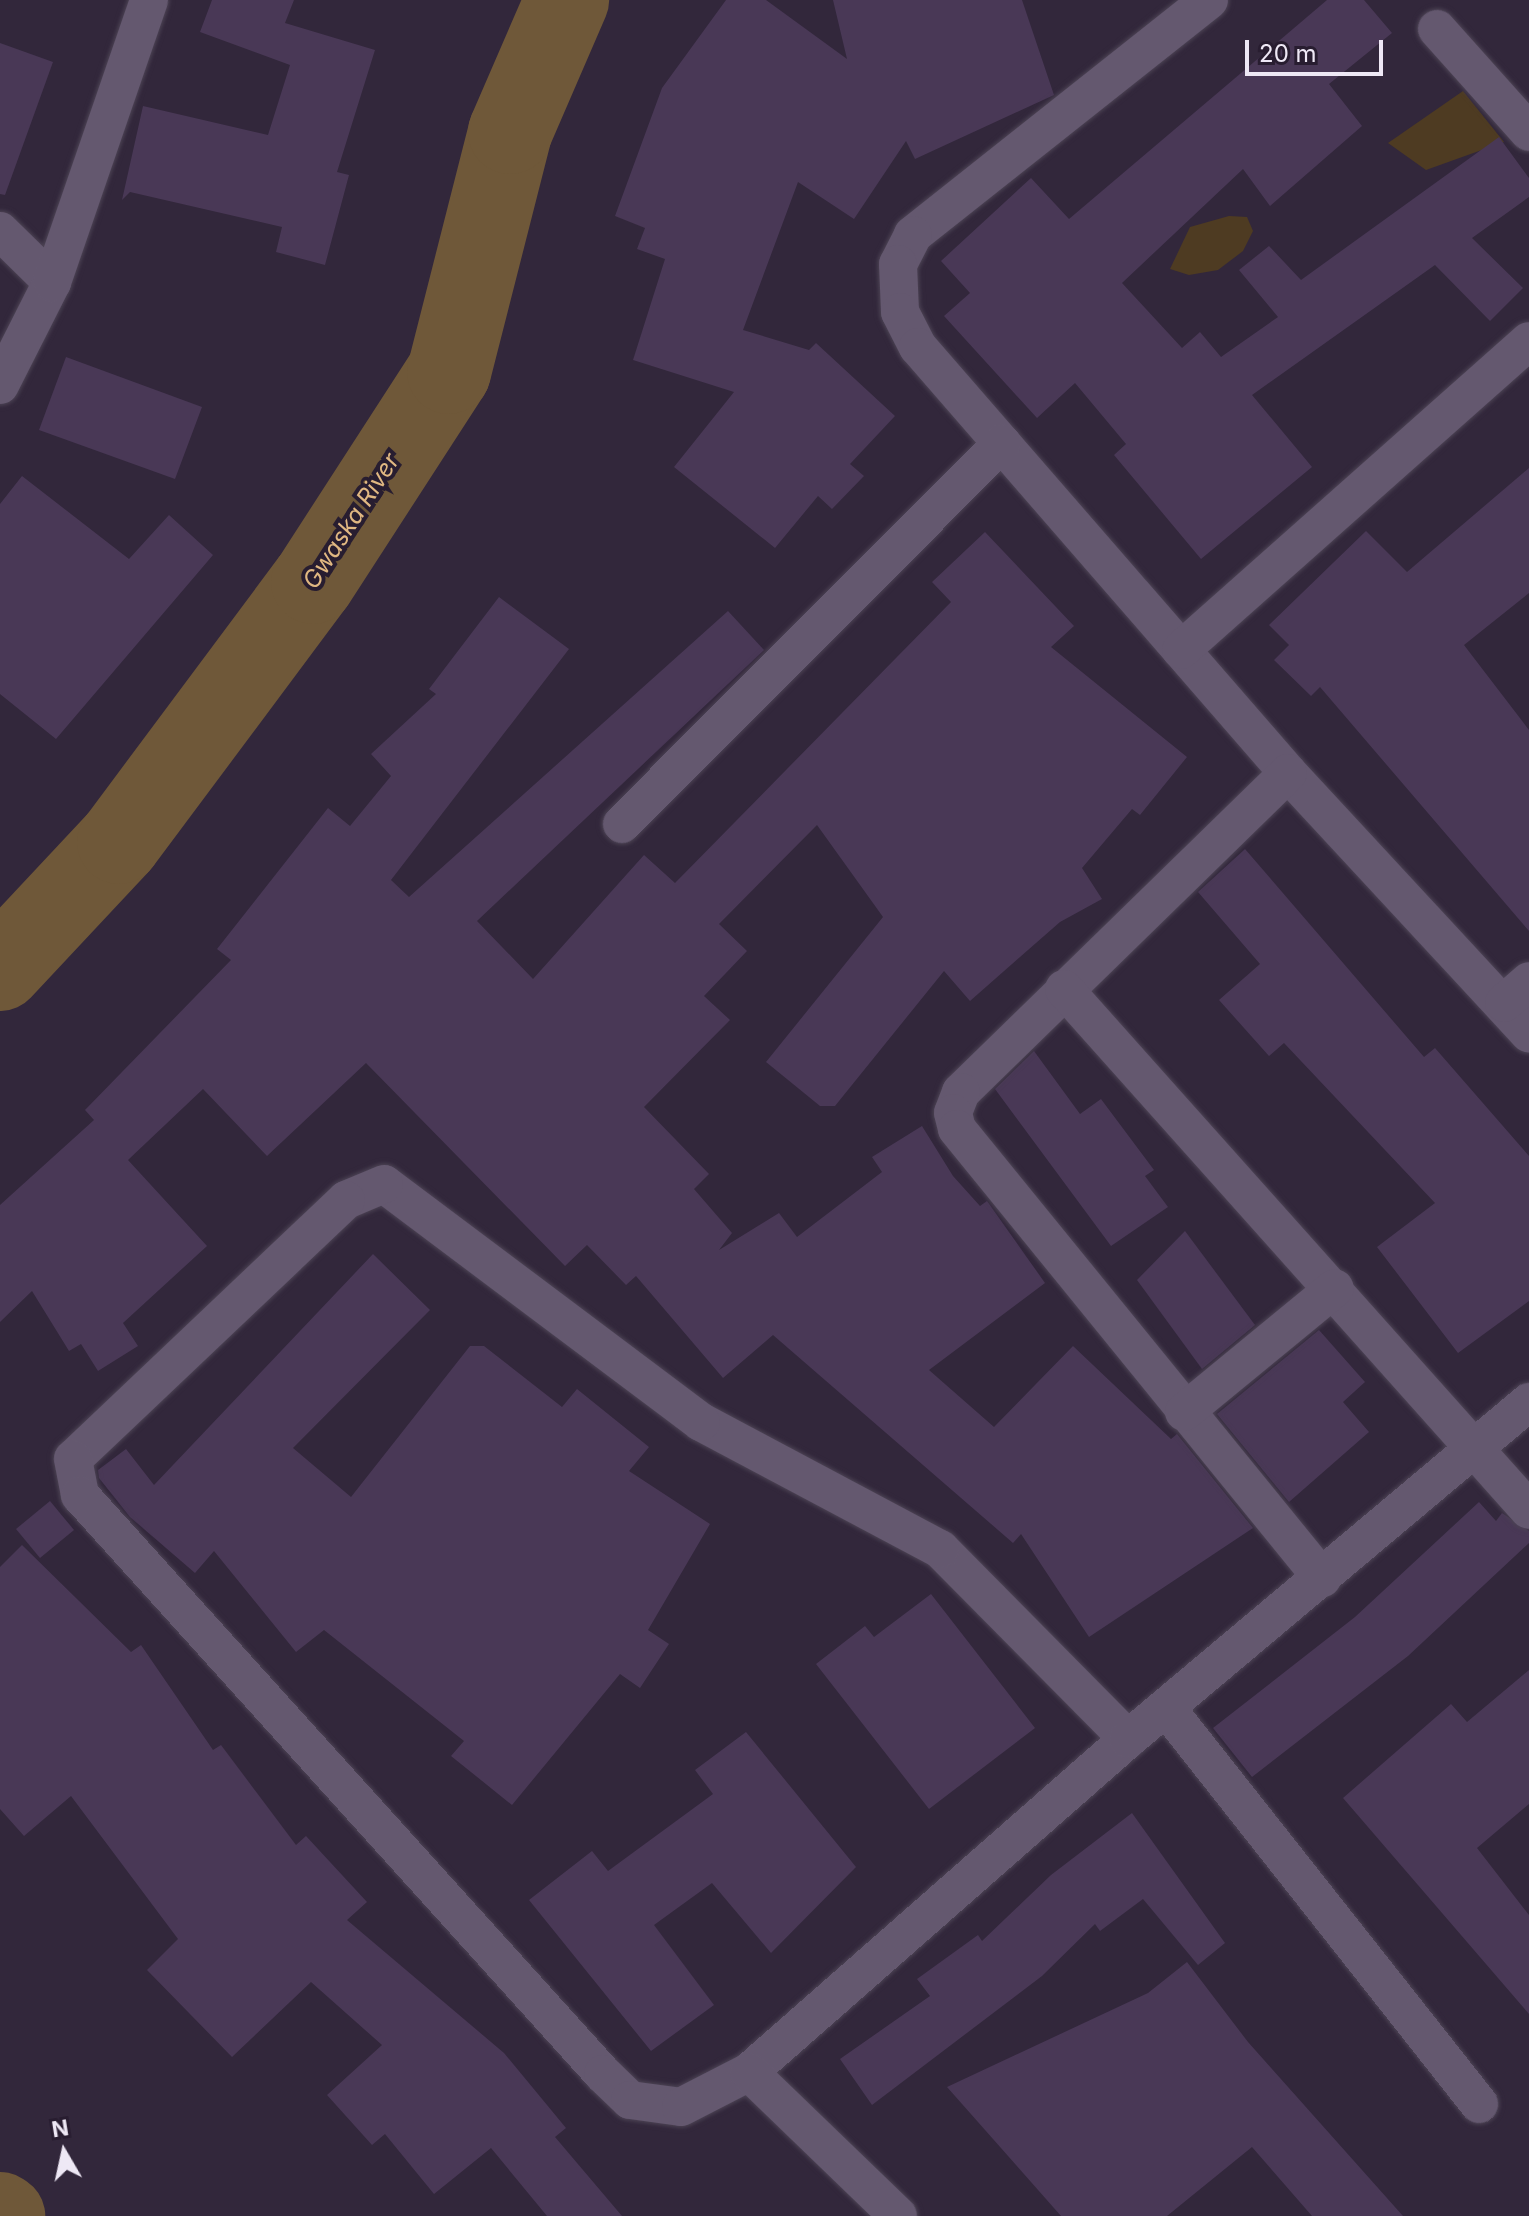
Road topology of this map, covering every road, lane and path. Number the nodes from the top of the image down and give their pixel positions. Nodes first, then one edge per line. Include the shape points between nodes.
1 (149, 0) edge
2 (1209, 0) edge
3 (1437, 29) dead end
4 (1529, 132) edge
5 (0, 231) edge
6 (52, 282) junction
7 (1529, 341) edge
8 (0, 385) edge
9 (1002, 443) junction
10 (1181, 650) junction
11 (1288, 773) junction
12 (622, 824) dead end
13 (1064, 989) junction
14 (1517, 992) edge
15 (1529, 1033) edge
16 (1335, 1288) junction
17 (1529, 1402) edge
18 (1184, 1412) junction
19 (1478, 1446) junction
20 (1529, 1510) edge
21 (1322, 1578) junction
22 (1168, 1710) junction
23 (1128, 1739) junction
24 (749, 2072) junction
25 (1479, 2104) dead end
26 (898, 2216) edge

1 - 6 street
2 - 9 street via 913,235 898,264 900,312 918,347
3 - 4 street
5 - 6 street
6 - 8 street
7 - 10 street
9 - 10 street
9 - 12 street
10 - 11 street
11 - 13 street
11 - 14 street
13 - 16 street
13 - 18 street via 961,1092 954,1121
14 - 15 street
16 - 18 street
16 - 19 street
17 - 19 street
18 - 21 street
19 - 20 street
19 - 21 street
21 - 22 street
22 - 23 street
22 - 25 street
23 - 24 street
23 - 24 street via 940,1549 701,1422 397,1189 370,1184 346,1200 79,1449 75,1485 630,2100 681,2107
24 - 26 street

